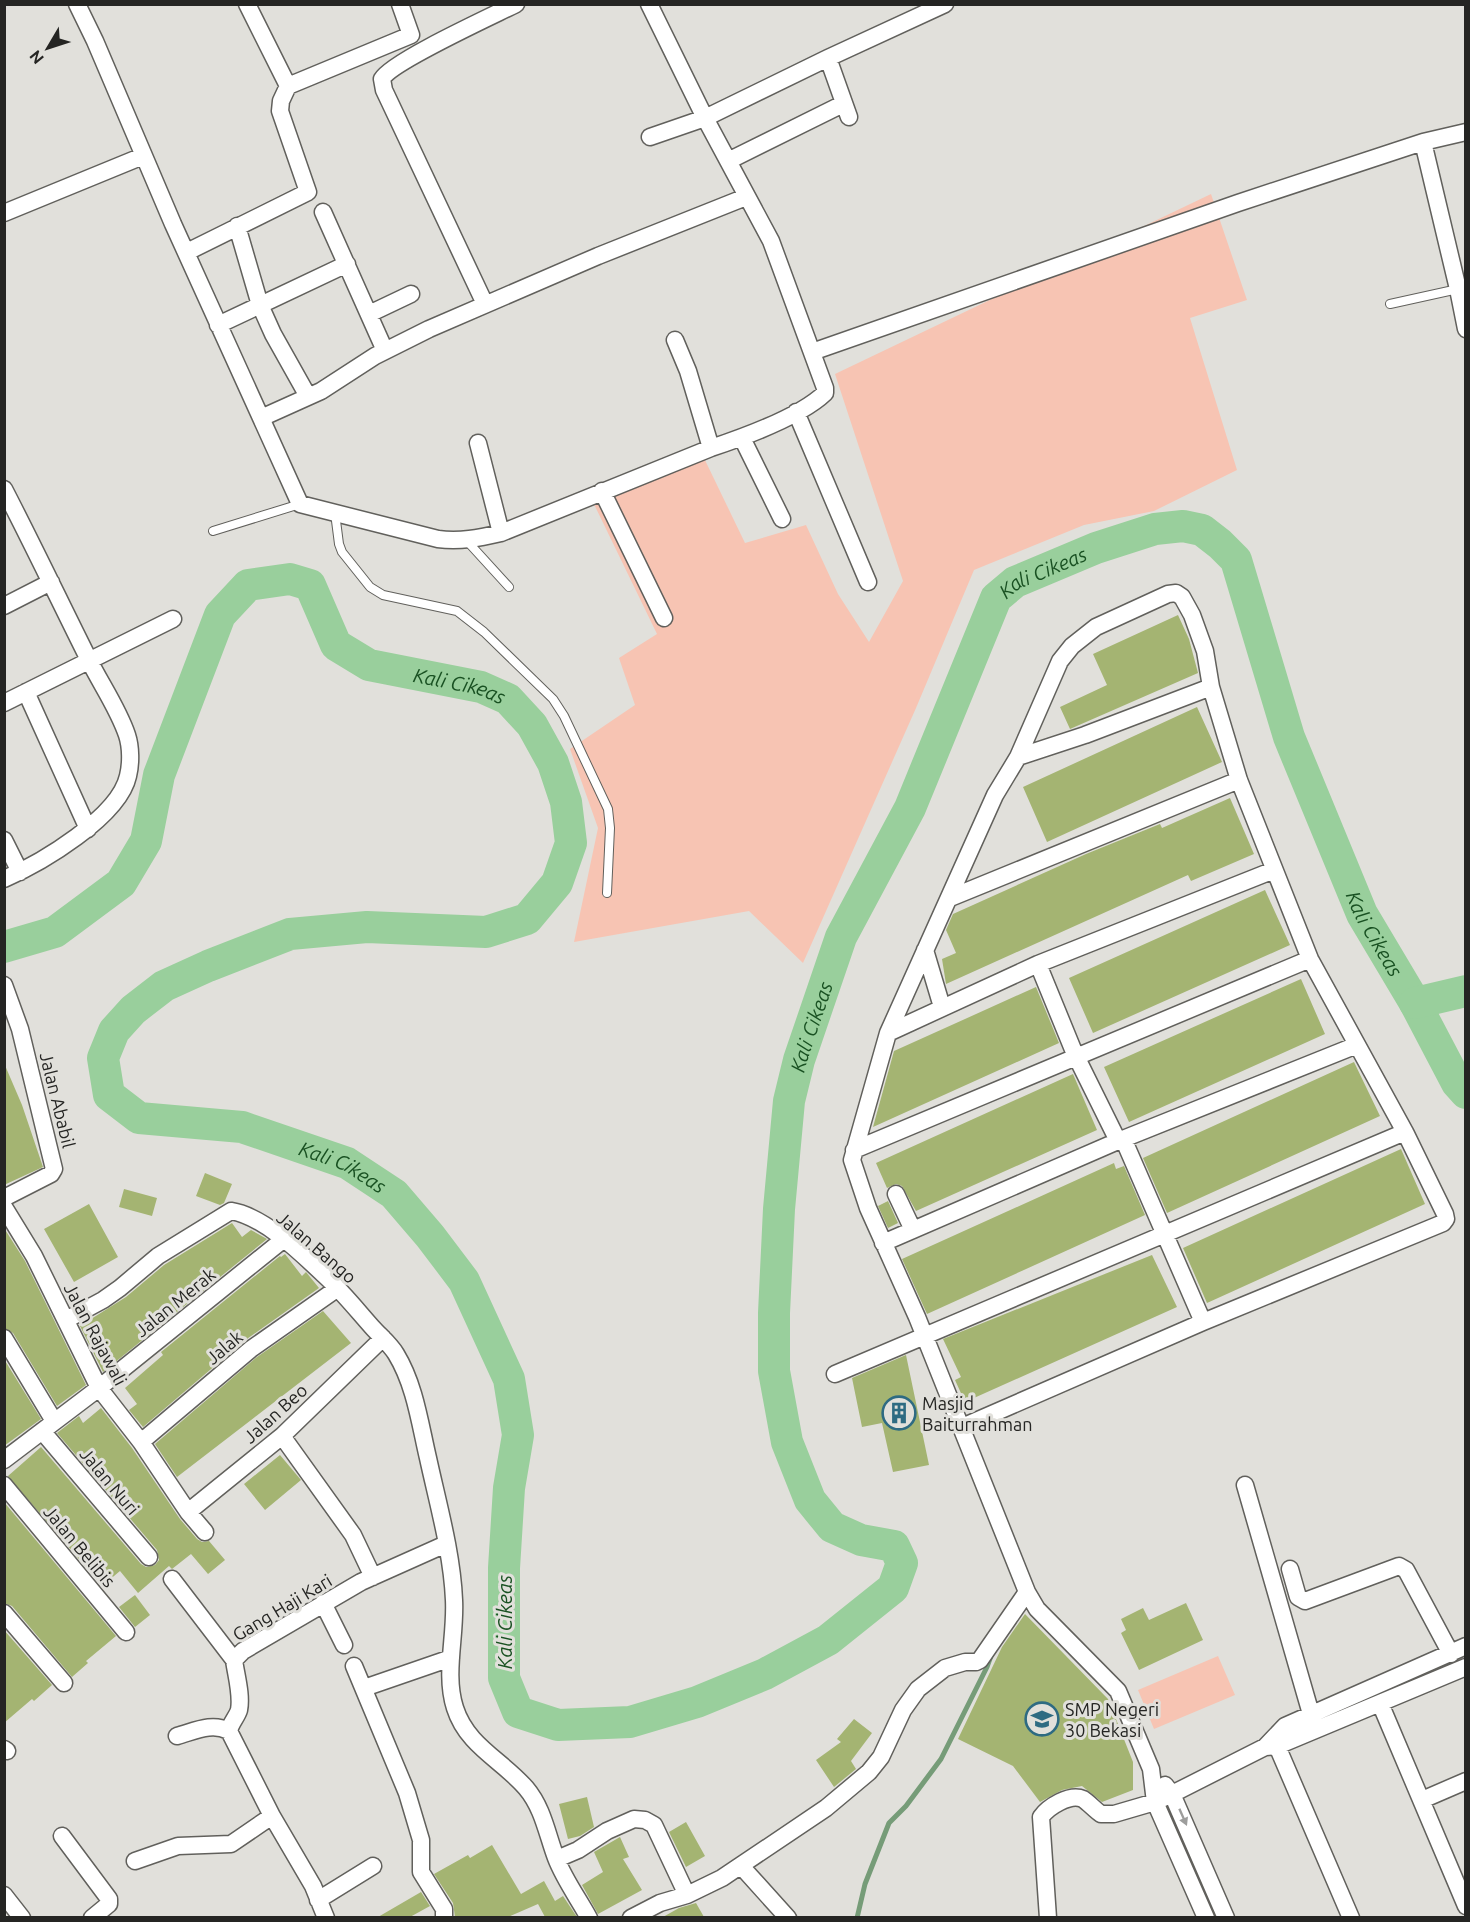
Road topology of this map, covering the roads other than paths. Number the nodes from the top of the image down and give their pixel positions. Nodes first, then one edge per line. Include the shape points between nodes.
1 (77, 4) edge
2 (247, 4) edge
3 (400, 4) edge
4 (516, 4) edge
5 (648, 4) edge
6 (945, 4) edge
7 (907, 12) edge
8 (411, 34) junction
9 (421, 52) junction
10 (828, 58) junction
11 (288, 86) junction
12 (705, 118) junction
13 (1466, 132) edge
14 (650, 137) dead end
15 (1423, 142) junction
16 (143, 156) junction
17 (728, 161) junction
18 (746, 197) junction
19 (323, 212) dead end
20 (4, 213) edge
21 (237, 226) junction
22 (187, 252) junction
23 (347, 264) junction
24 (1458, 290) junction
25 (411, 294) dead end
26 (485, 304) junction
27 (1390, 304) dead end
28 (260, 305) junction
29 (369, 314) junction
30 (218, 325) junction
31 (1466, 329) edge
32 (675, 340) dead end
33 (382, 344) dead end
34 (812, 352) junction
35 (305, 391) dead end
36 (795, 412) junction
37 (261, 418) junction
38 (742, 438) junction
39 (478, 443) dead end
40 (711, 448) junction
41 (4, 489) edge
42 (602, 491) junction
43 (300, 504) junction
44 (9, 509) edge
45 (335, 513) junction
46 (782, 519) dead end
47 (213, 531) dead end
48 (501, 533) junction
49 (467, 541) junction
50 (51, 582) junction
51 (867, 582) dead end
52 (509, 587) dead end
53 (4, 606) edge
54 (664, 618) dead end
55 (173, 619) dead end
56 (89, 660) junction
57 (1211, 687) junction
58 (26, 692) junction
59 (4, 703) edge
60 (1018, 757) junction
61 (1239, 780) junction
62 (88, 829) junction
63 (4, 840) edge
64 (1274, 870) junction
65 (12, 876) edge
66 (607, 893) dead end
67 (950, 898) junction
68 (925, 950) junction
69 (1310, 959) junction
70 (1038, 964) junction
71 (4, 985) edge
72 (942, 1007) junction
73 (888, 1033) junction
74 (1357, 1045) junction
75 (1076, 1057) junction
76 (1405, 1132) junction
77 (1118, 1142) junction
78 (854, 1150) junction
79 (896, 1194) dead end
80 (4, 1198) edge
81 (4, 1207) edge
82 (913, 1230) junction
83 (1164, 1233) junction
84 (284, 1239) junction
85 (883, 1243) junction
86 (338, 1288) junction
87 (66, 1320) junction
88 (1203, 1322) junction
89 (925, 1336) junction
90 (4, 1338) edge
91 (383, 1338) junction
92 (835, 1374) dead end
93 (99, 1388) junction
94 (48, 1426) junction
95 (962, 1427) junction
96 (282, 1436) junction
97 (141, 1442) junction
98 (4, 1460) edge
99 (4, 1485) edge
100 (1245, 1485) dead end
101 (188, 1512) junction
102 (205, 1532) dead end
103 (446, 1544) junction
104 (149, 1557) dead end
105 (1290, 1569) dead end
106 (373, 1577) junction
107 (172, 1579) dead end
108 (1027, 1592) junction
109 (323, 1604) junction
110 (4, 1613) edge
111 (126, 1632) dead end
112 (344, 1645) dead end
113 (1458, 1650) edge
114 (452, 1658) junction
115 (234, 1660) junction
116 (354, 1666) dead end
117 (1466, 1667) edge
118 (64, 1683) dead end
119 (364, 1688) junction
120 (1380, 1703) junction
121 (1311, 1714) junction
122 (229, 1731) junction
123 (177, 1736) dead end
124 (1271, 1747) junction
125 (1151, 1769) junction
126 (1466, 1781) edge
127 (1172, 1794) junction
128 (1422, 1800) junction
129 (1155, 1802) junction
130 (272, 1816) junction
131 (62, 1836) dead end
132 (557, 1859) junction
133 (135, 1861) dead end
134 (373, 1866) dead end
135 (741, 1866) junction
136 (4, 1895) edge
137 (687, 1895) junction
138 (318, 1900) junction
139 (1464, 1900) edge
140 (664, 1910) edge
141 (22, 1917) edge
142 (92, 1917) edge
143 (326, 1917) edge
144 (444, 1917) edge
145 (589, 1917) edge
146 (631, 1917) edge
147 (788, 1917) edge
148 (1048, 1917) edge
149 (1206, 1917) edge
150 (1226, 1917) edge
151 (1351, 1917) edge

1 - 16 street
2 - 11 street
3 - 8 street
4 - 9 street
5 - 12 street
6 - 7 street
7 - 10 street
8 - 9 street
8 - 11 street
9 - 26 street via 388,71 382,83
10 - 12 street
10 - 17 street via 846,110
11 - 21 street via 280,111 308,192
12 - 14 street
12 - 17 street
13 - 15 street
15 - 24 street
15 - 34 street
16 - 20 street
16 - 22 street
17 - 18 street
18 - 26 street
18 - 34 street via 771,241
19 - 23 street
21 - 22 street
21 - 28 street
22 - 30 street
23 - 28 street
23 - 29 street
24 - 27 lane
24 - 31 street
25 - 29 street
26 - 37 street via 420,333 321,391
28 - 30 street
28 - 35 street
29 - 33 street
30 - 37 street
32 - 40 street
34 - 36 street via 825,393
36 - 38 street
36 - 51 street
37 - 43 street
38 - 40 street
38 - 46 street
39 - 48 street
40 - 42 street
41 - 44 street
42 - 48 street
42 - 54 street
43 - 45 street
43 - 47 lane
44 - 50 street
45 - 49 street via 438,539
45 - 66 lane via 342,552 370,587 383,595 457,611 484,632 558,706 608,809
48 - 49 street
49 - 52 lane
50 - 53 street
50 - 56 street
55 - 56 street
56 - 58 street
56 - 62 street via 120,718 130,751 123,790
57 - 60 street
57 - 60 street via 1205,651 1192,615 1182,597 1168,594 1096,627 1072,646 1051,679
57 - 61 street
58 - 59 street
58 - 62 street
60 - 67 street via 995,795
61 - 64 street
61 - 67 street
62 - 65 street
63 - 65 street
64 - 69 street
64 - 70 street
67 - 68 street
68 - 72 street
68 - 73 street
69 - 74 street
69 - 75 street
70 - 72 street
70 - 75 street
71 - 80 street, Jalan Ababil via 20,1029 54,1168 51,1174
72 - 73 street
73 - 78 street
74 - 76 street
74 - 77 street
75 - 77 street
75 - 78 street
76 - 83 street
76 - 88 street via 1445,1214 1443,1223
77 - 82 street
77 - 83 street via 1125,1143
78 - 85 street via 854,1170
79 - 82 street
81 - 87 street, Jalan Rajawali
82 - 85 street
83 - 88 street
83 - 89 street
84 - 86 street, Jalan Bango
84 - 87 street, Jalan Bango via 240,1212 231,1211 158,1256 103,1300
84 - 93 street, Jalan Merak
85 - 89 street
86 - 91 street, Jalan Bango
86 - 97 street, Jalak via 251,1349
87 - 93 street, Jalan Rajawali
88 - 95 street
89 - 92 street
89 - 95 street
90 - 94 street, Jalan Nuri
91 - 96 street, Jalan Beo
91 - 103 street, Jalan Bango via 407,1377
93 - 94 street, Jalan Merak
93 - 97 street, Jalan Rajawali
94 - 98 street, Jalan Merak
94 - 104 street, Jalan Nuri
95 - 108 street
96 - 101 street, Jalan Beo
96 - 106 street via 353,1535
97 - 101 street, Jalan Rajawali
99 - 111 street, Jalan Belibis
100 - 121 street
101 - 102 street, Jalan Rajawali
103 - 106 street, Gang Haji Kari
103 - 114 street, Jalan Bango via 454,1600
105 - 113 street via 1298,1598 1305,1601 1400,1566
106 - 109 street, Gang Haji Kari
107 - 115 street
108 - 125 street via 1037,1609 1118,1690
108 - 135 street via 980,1660 945,1668 918,1689 869,1772 826,1808
109 - 112 street
109 - 115 street, Gang Haji Kari
110 - 118 street
113 - 121 street
114 - 119 street
114 - 132 street, Jalan Bango via 451,1694 469,1737 528,1790 546,1822
115 - 122 street, Gang Haji Kari via 240,1708
116 - 119 street
117 - 120 street
119 - 144 street via 414,1814 422,1840 421,1872 444,1910
120 - 124 street
120 - 128 street
121 - 124 street via 1285,1726
122 - 123 street via 208,1727
122 - 130 street
124 - 127 street
124 - 151 street
125 - 127 street
125 - 129 street
126 - 128 street
127 - 129 street
127 -> 150 street
128 - 139 street
129 - 148 street via 1101,1814 1076,1797 1045,1812 1041,1817
129 - 149 street
130 - 133 street via 231,1844 178,1846
130 - 138 street
131 - 142 street via 108,1899 109,1904
132 - 137 street via 634,1819 645,1820 654,1825
132 - 145 street, Jalan Bango
134 - 138 street
135 - 137 street
135 - 147 street
136 - 141 street
137 - 140 street
138 - 143 street
140 - 146 street

